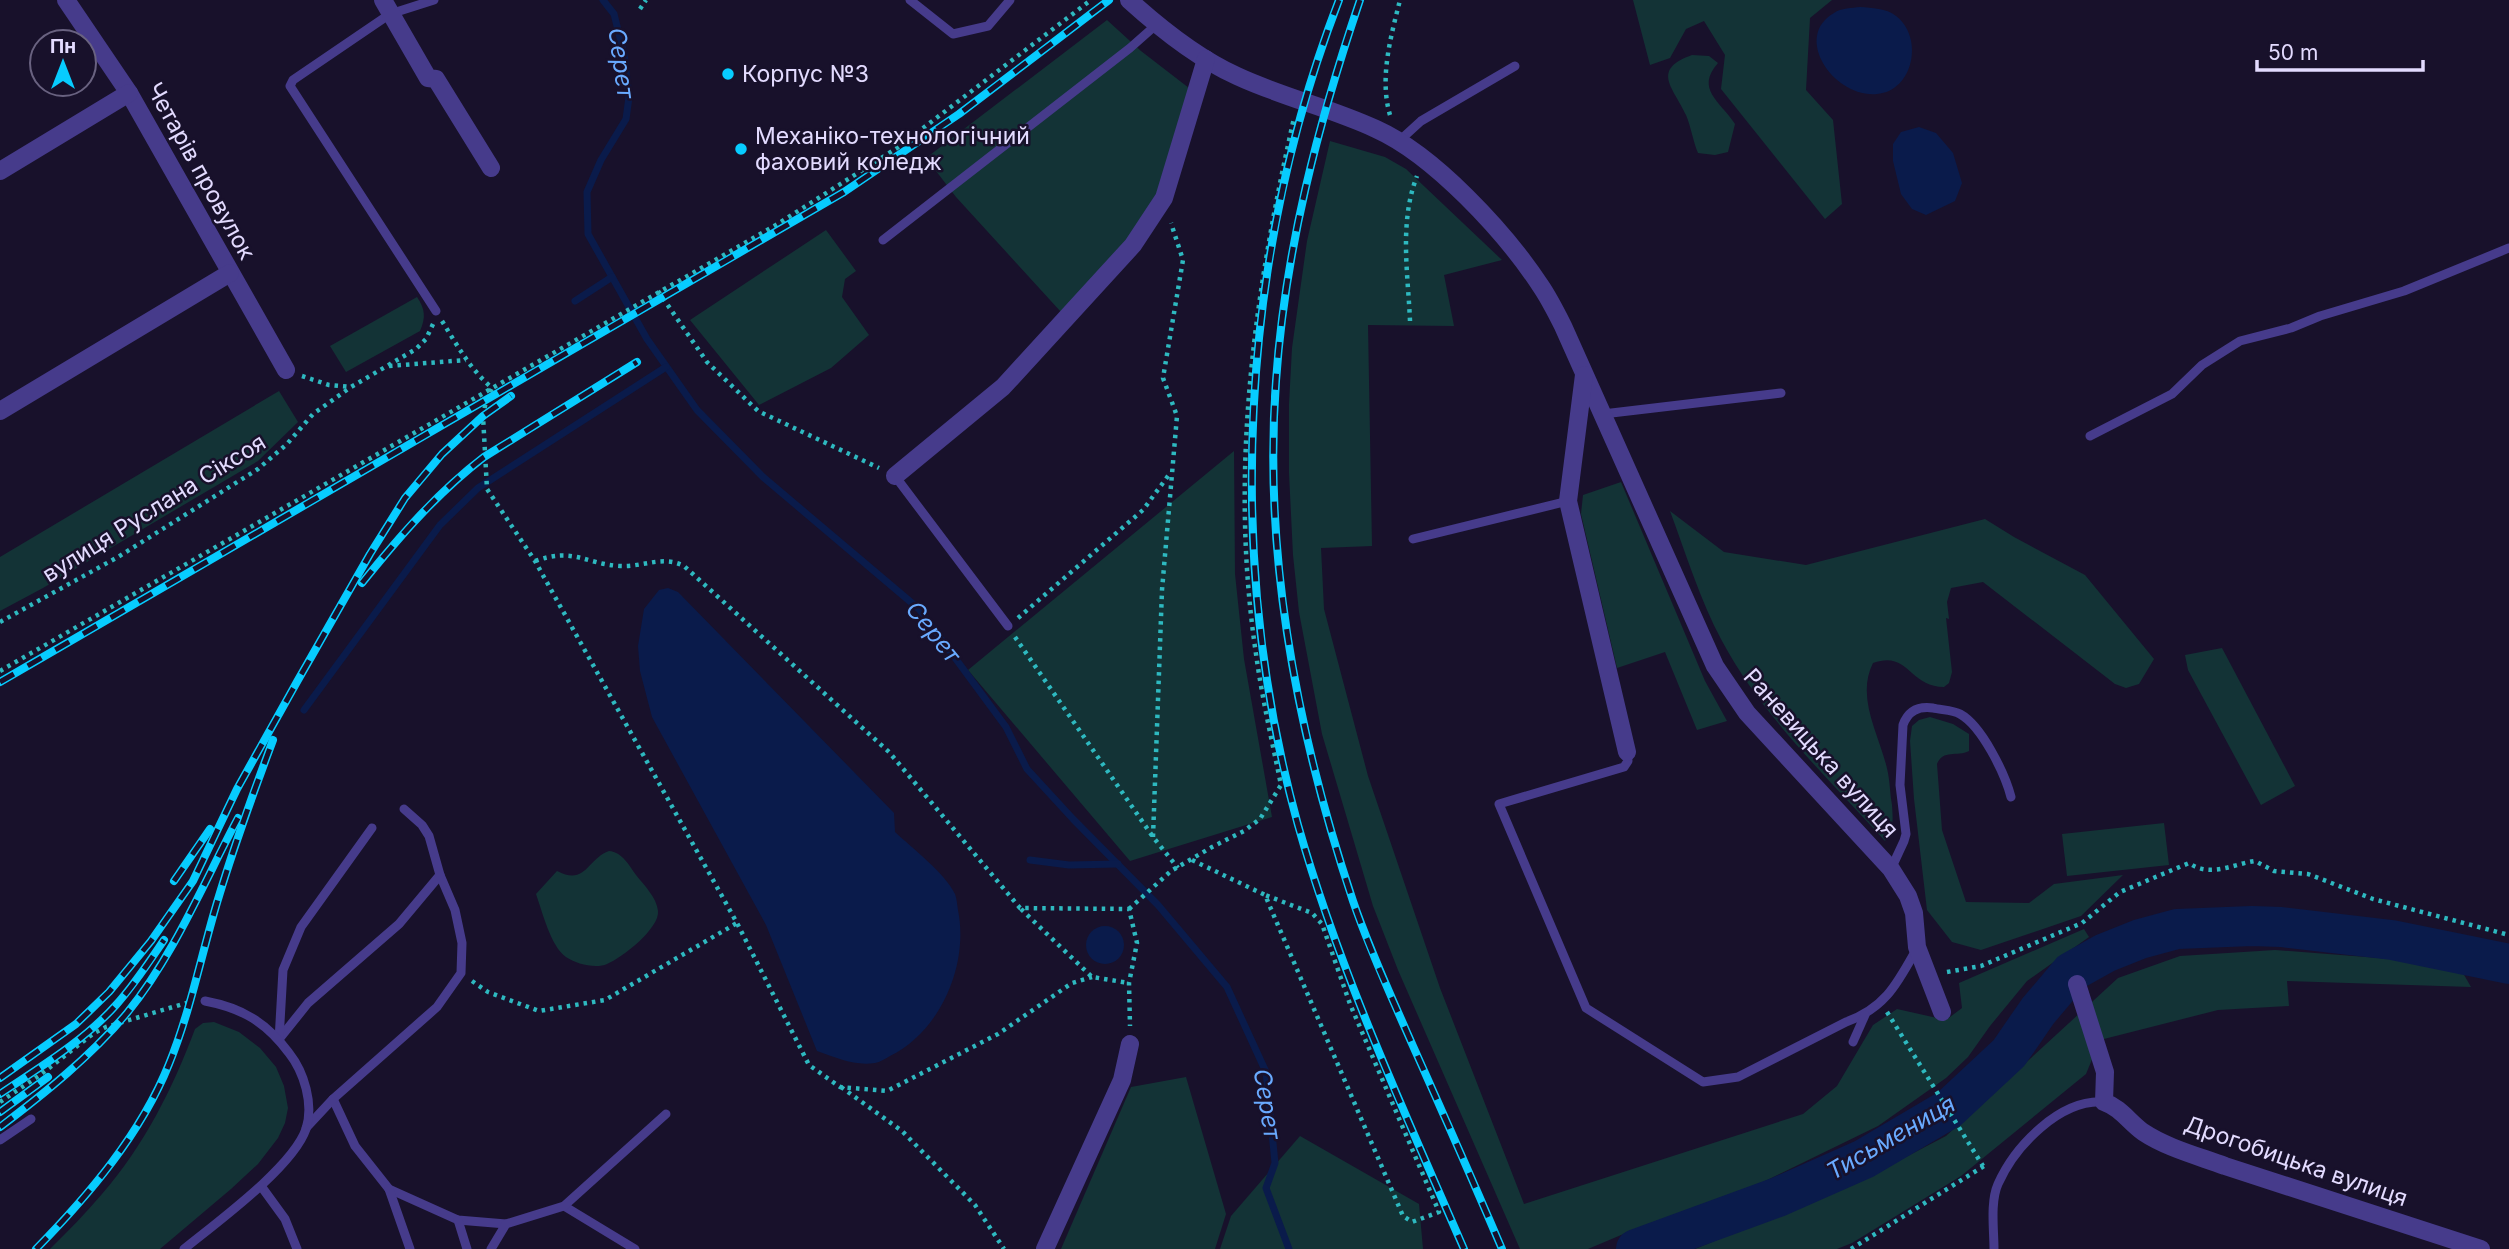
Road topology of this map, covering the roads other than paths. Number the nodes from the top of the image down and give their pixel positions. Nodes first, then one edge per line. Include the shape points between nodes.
1 (66, 0) edge
2 (434, 0) edge
3 (910, 0) edge
4 (1010, 0) edge
5 (1129, 0) edge
6 (386, 7) edge
7 (1156, 25) junction
8 (1206, 60) junction
9 (1515, 66) dead end
10 (129, 93) junction
11 (1398, 142) junction
12 (491, 168) dead end
13 (0, 171) edge
14 (883, 240) dead end
15 (2509, 248) edge
16 (230, 273) junction
17 (436, 311) road end
18 (286, 370) road end
19 (1584, 374) junction
20 (1781, 393) dead end
21 (0, 411) edge
22 (1603, 414) junction
23 (2090, 436) dead end
24 (895, 476) joint
25 (1568, 501) junction
26 (1413, 539) dead end
27 (1008, 626) road end
28 (1627, 752) joint
29 (2011, 797) dead end
30 (404, 809) dead end
31 (372, 828) dead end
32 (1891, 869) junction
33 (440, 875) junction
34 (1917, 947) junction
35 (2077, 984) dead end
36 (205, 1001) road end
37 (1942, 1012) dead end
38 (1864, 1015) junction
39 (279, 1040) junction
40 (1853, 1042) dead end
41 (1130, 1044) road end
42 (333, 1099) junction
43 (2104, 1102) junction
44 (666, 1114) dead end
45 (31, 1119) dead end
46 (306, 1128) junction
47 (0, 1140) edge
48 (261, 1186) junction
49 (389, 1189) junction
50 (564, 1206) junction
51 (458, 1220) junction
52 (506, 1224) junction
53 (184, 1249) edge
54 (297, 1249) edge
55 (410, 1249) edge
56 (467, 1249) edge
57 (491, 1249) edge
58 (635, 1249) edge
59 (1045, 1249) edge
60 (1994, 1249) edge
61 (2481, 1249) edge

1 - 10 street, Четарів провулок
2 - 6 lane
3 - 4 lane via 953,34 988,26
5 - 7 street, Раневицька вулиця
6 - 12 street via 428,78 436,79
6 - 17 lane via 290,86
7 - 8 street, Раневицька вулиця
7 - 14 lane
8 - 11 street, Раневицька вулиця via 1236,76 1378,129
8 - 24 street via 1164,198 1133,245 1003,387
9 - 11 lane via 1422,121
10 - 13 street
10 - 16 street, Четарів провулок
11 - 19 street, Раневицька вулиця via 1453,185 1520,257 1563,326
15 - 23 lane via 2404,291 2240,341 2202,365 2172,394
16 - 18 street, Четарів провулок
16 - 21 street
19 - 22 street, Раневицька вулиця
19 - 25 street
20 - 22 lane
22 - 32 street, Раневицька вулиця via 1702,640 1728,688
24 - 27 lane
25 - 26 lane
25 - 28 street
28 - 38 lane via 1624,767 1499,804 1586,1008 1703,1082 1738,1077
29 - 32 lane via 1986,745 1959,714 1914,710 1903,725 1900,785 1906,834
30 - 33 lane via 429,835
31 - 39 lane via 301,927 283,970
32 - 34 street, Раневицька вулиця via 1914,913
33 - 39 lane via 399,924 308,1003
33 - 42 lane via 462,943 461,972 437,1007
34 - 37 street, Раневицька вулиця
34 - 38 lane via 1899,980 1881,1003
35 - 43 street via 2105,1072
36 - 39 lane via 259,1020
38 - 40 lane
39 - 46 lane via 298,1064 306,1089
41 - 59 street via 1122,1080
42 - 46 lane
42 - 49 lane via 355,1146
43 - 60 lane via 2066,1110 2018,1154 1997,1186
43 - 61 street, Дрогобицька вулиця via 2141,1131 2183,1150
44 - 50 lane
45 - 47 lane
46 - 48 lane
48 - 53 lane
48 - 54 lane via 285,1219
49 - 51 lane
49 - 55 lane
50 - 52 lane
50 - 58 lane
51 - 52 lane
51 - 56 lane
52 - 57 lane

